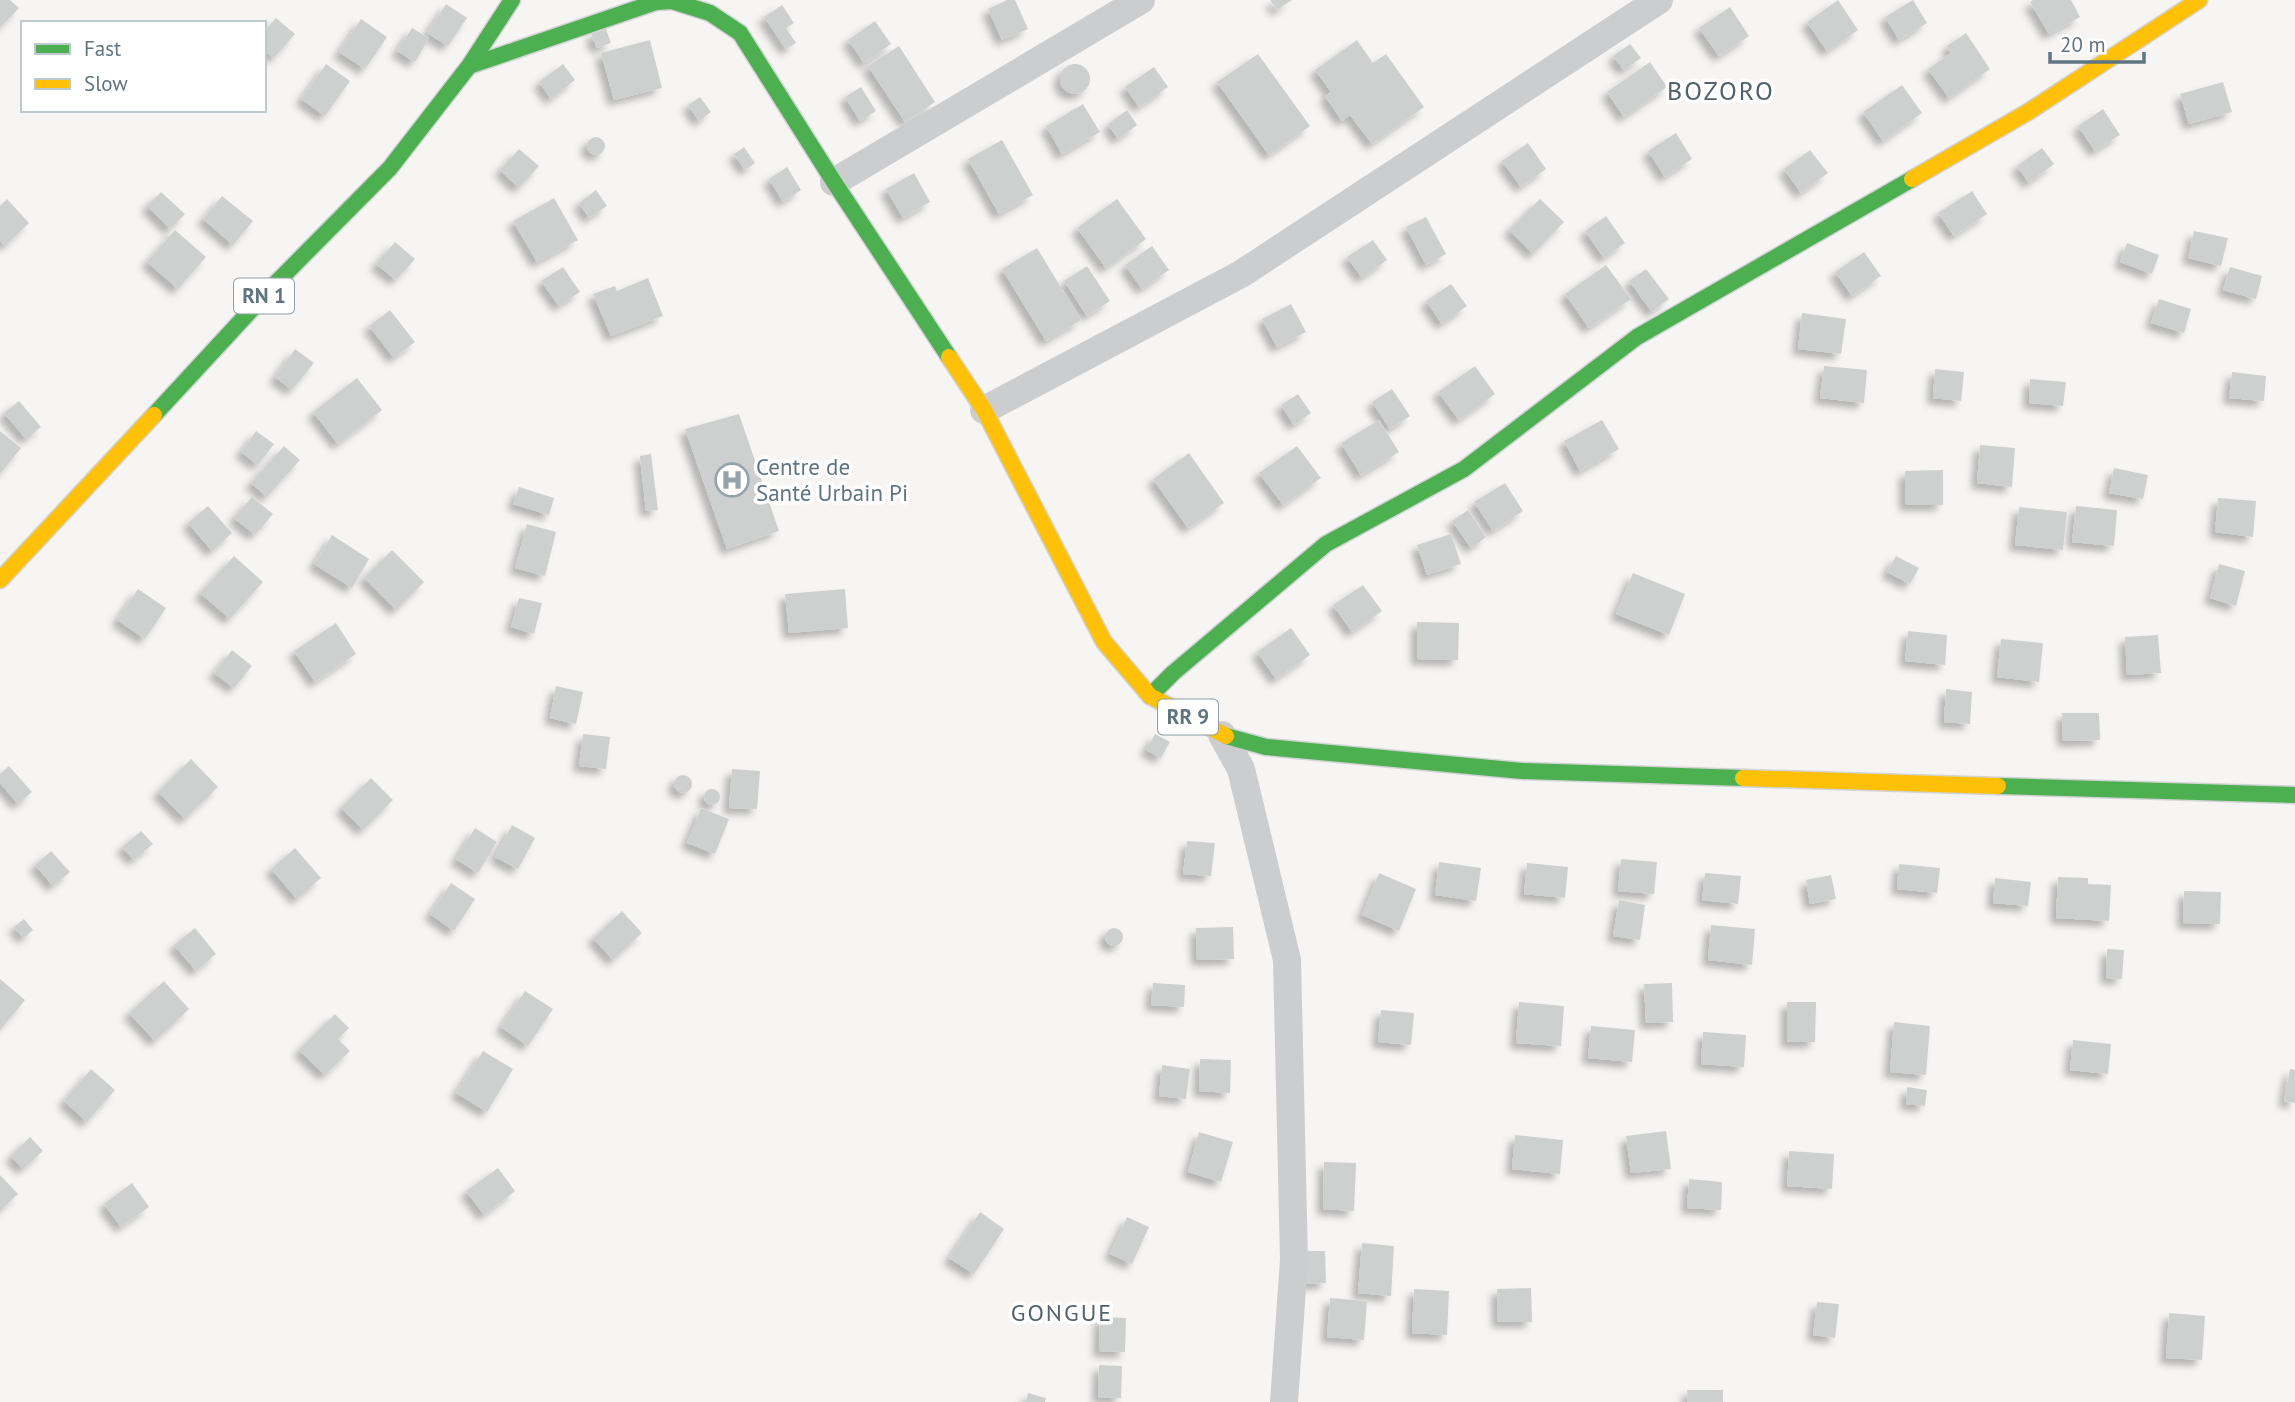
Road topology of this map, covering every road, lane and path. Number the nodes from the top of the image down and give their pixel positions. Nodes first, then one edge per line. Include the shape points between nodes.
1 (512, 0) edge
2 (1141, 0) edge
3 (1659, 0) edge
4 (2199, 0) edge
5 (731, 11) dead end
6 (740, 33) junction
7 (469, 66) junction
8 (834, 182) junction
9 (984, 410) junction
10 (0, 580) edge
11 (1150, 696) junction
12 (1222, 735) junction
13 (2295, 795) edge
14 (1284, 1402) edge

1 - 7 main road, RN 1
2 - 8 street
3 - 9 street via 1241,274
4 - 11 main road via 2028,112 1637,337 1464,469 1326,544
5 - 6 main road, RR 9
6 - 7 main road, RR 9 via 710,13 672,1 656,2
6 - 8 main road, RR 9
7 - 10 main road, RN 1 via 390,168 276,283
8 - 9 main road, RR 9
9 - 11 main road, RR 9 via 1104,642
11 - 12 main road, RR 9
12 - 13 main road, RR 9 via 1266,747 1522,771
12 - 14 street via 1241,769 1287,960 1294,1260

